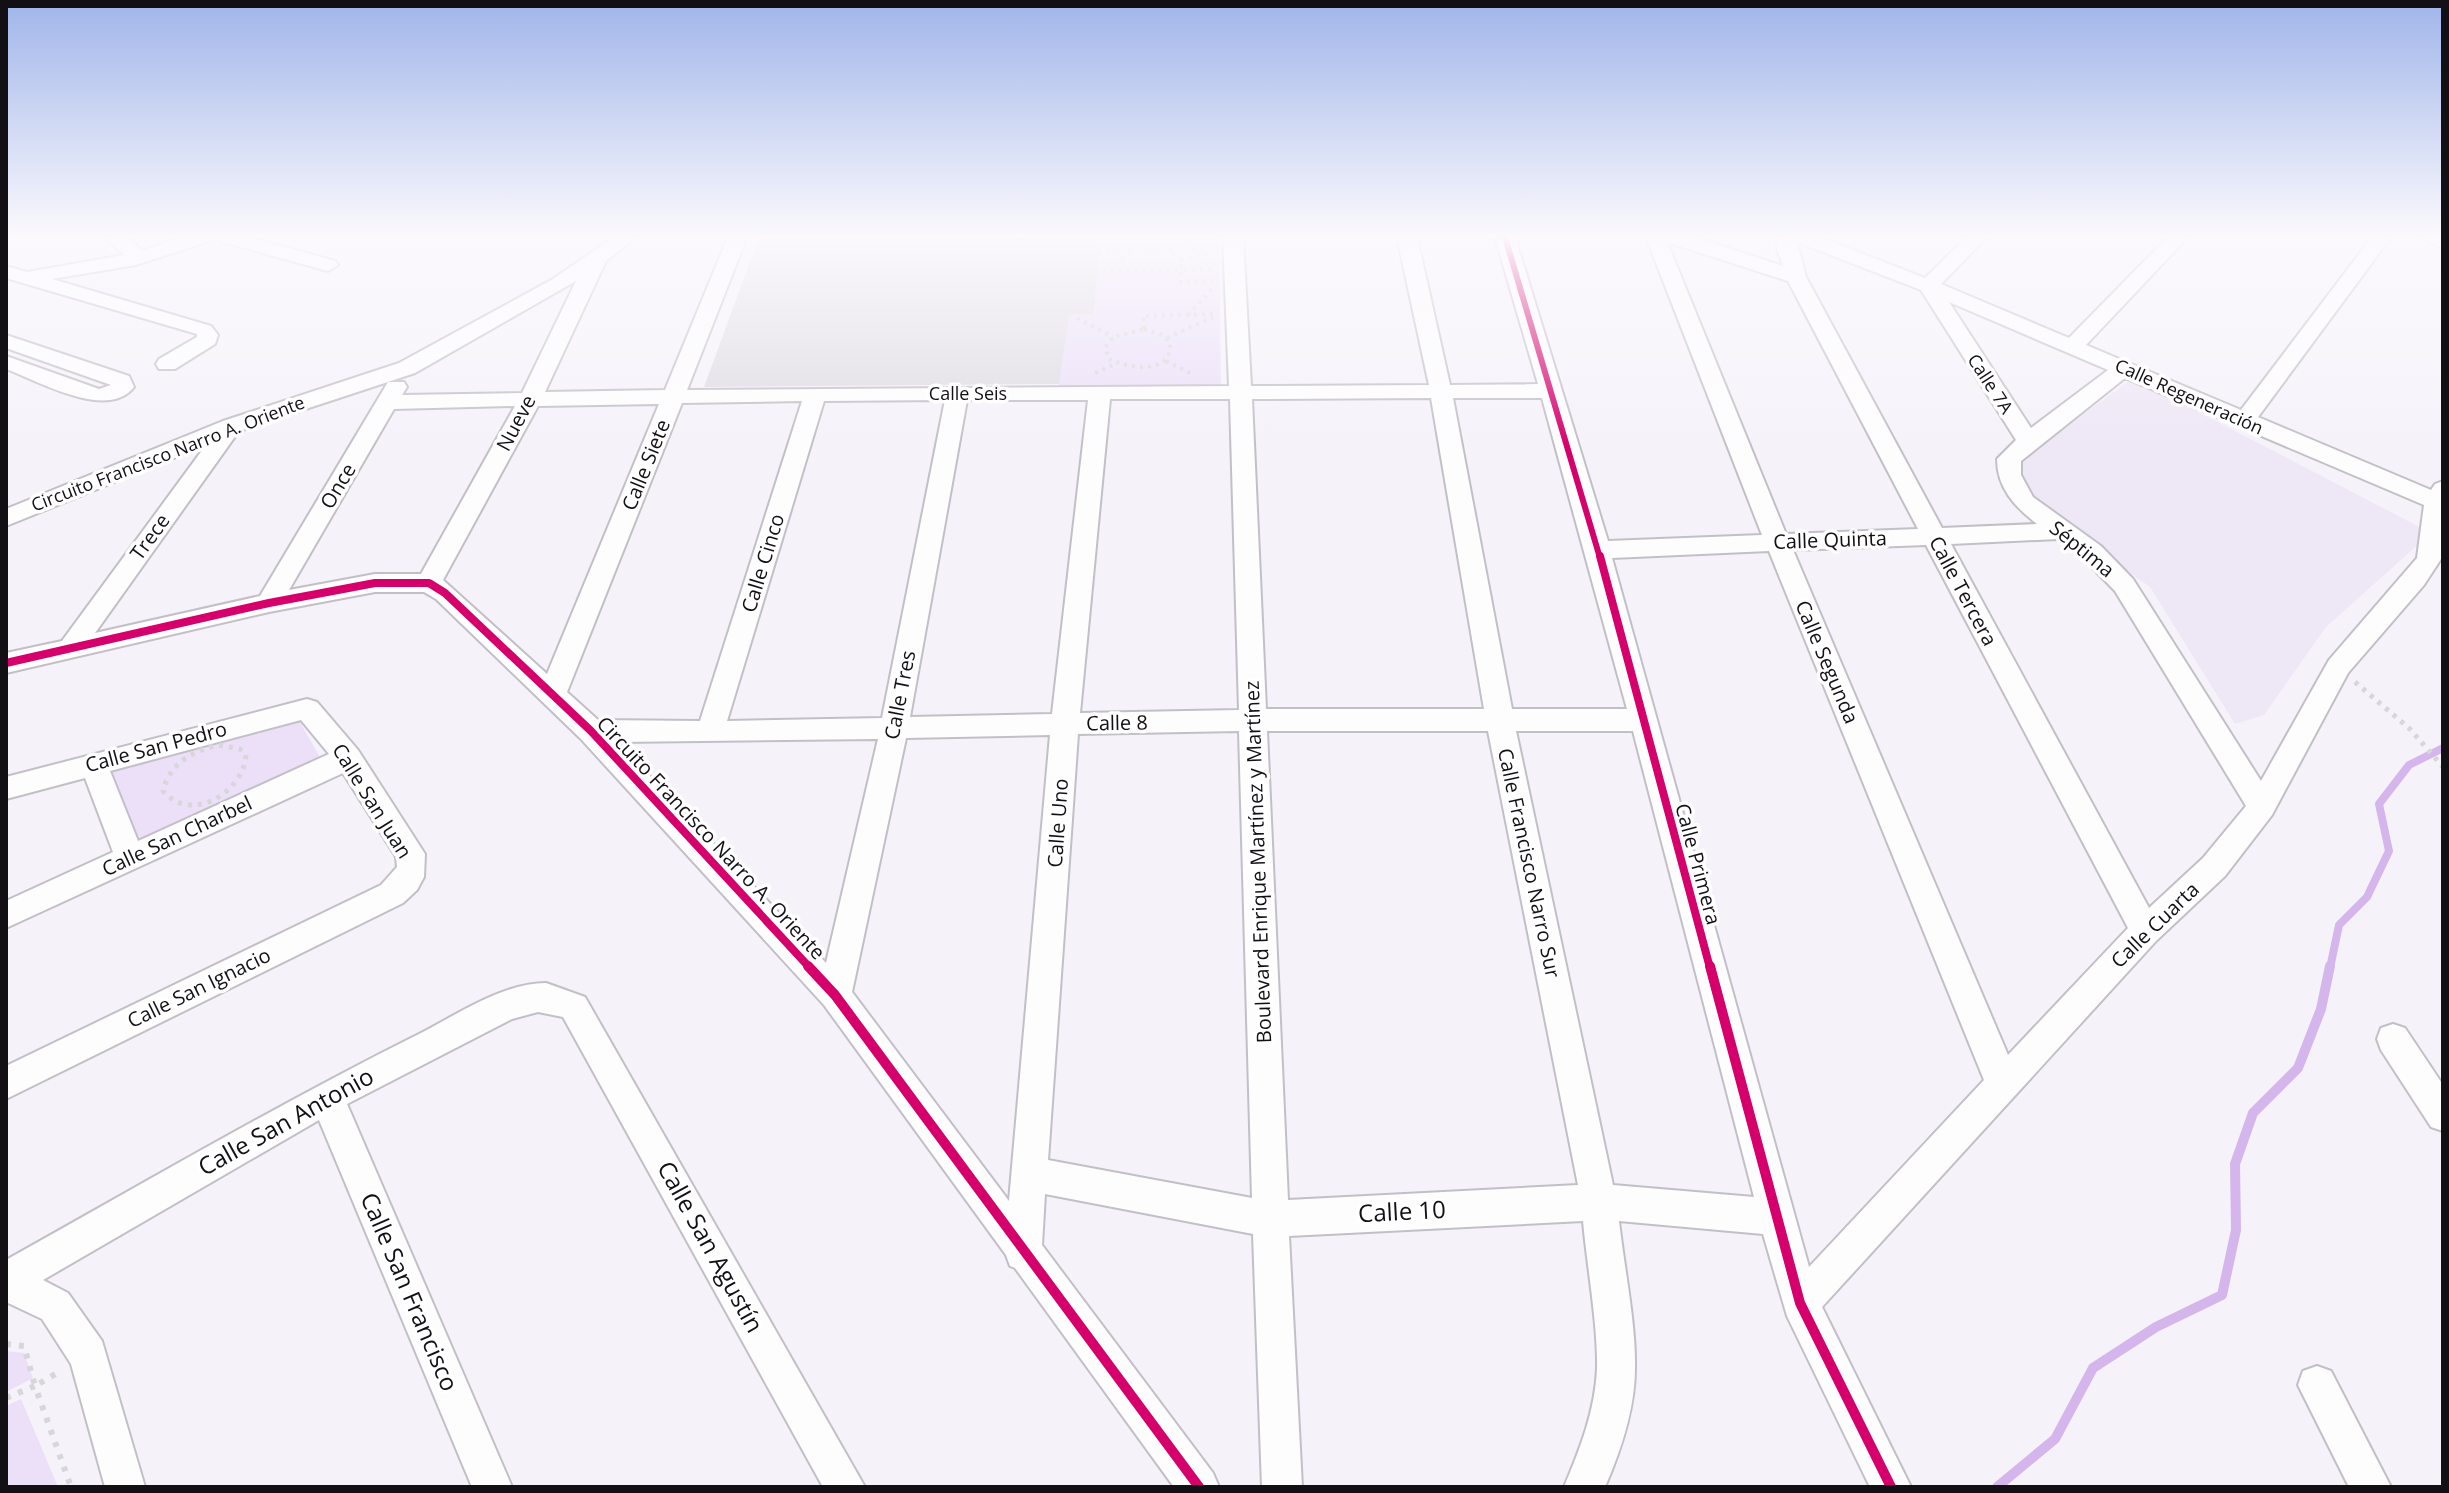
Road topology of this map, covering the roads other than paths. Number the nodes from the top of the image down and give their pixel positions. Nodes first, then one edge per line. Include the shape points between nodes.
1 (122, 307) edge
2 (514, 307) edge
3 (574, 307) edge
4 (710, 307) edge
5 (1232, 307) edge
6 (1422, 307) edge
7 (1524, 307) edge
8 (1684, 307) edge
9 (1812, 307) edge
10 (1941, 307) edge
11 (1978, 307) edge
12 (2111, 307) edge
13 (2330, 307) edge
14 (6, 341) edge
15 (2073, 346) junction
16 (6, 362) edge
17 (167, 364) dead end
18 (407, 368) junction
19 (2124, 368) junction
20 (1094, 385) junction
21 (1548, 391) junction
22 (1441, 392) junction
23 (1241, 393) junction
24 (815, 394) junction
25 (957, 394) junction
26 (674, 396) junction
27 (530, 400) junction
28 (388, 402) junction
29 (2244, 421) junction
30 (231, 426) junction
31 (2028, 441) junction
32 (2441, 498) edge
33 (9, 519) edge
34 (2063, 531) junction
35 (1934, 536) junction
36 (1777, 541) junction
37 (1598, 550) junction
38 (429, 583) junction
39 (269, 603) junction
40 (70, 649) junction
41 (6, 663) edge
42 (553, 693) junction
43 (307, 709) joint
44 (1254, 720) junction
45 (1642, 720) junction
46 (1500, 721) junction
47 (1065, 724) junction
48 (894, 728) junction
49 (591, 731) junction
50 (710, 732) junction
51 (348, 758) junction
52 (93, 763) junction
53 (6, 788) edge
54 (2262, 807) junction
55 (130, 858) junction
56 (392, 894) joint
57 (6, 915) edge
58 (2145, 931) junction
59 (835, 995) junction
60 (574, 1007) joint
61 (2393, 1039) dead end
62 (6, 1083) edge
63 (2003, 1084) junction
64 (327, 1097) junction
65 (2443, 1115) edge
66 (1031, 1174) junction
67 (1599, 1202) junction
68 (1776, 1217) junction
69 (1269, 1219) junction
70 (1023, 1253) junction
71 (6, 1281) edge
72 (1800, 1303) junction
73 (2317, 1385) dead end
74 (125, 1487) edge
75 (492, 1487) edge
76 (845, 1487) edge
77 (1199, 1487) edge
78 (1282, 1487) edge
79 (1584, 1487) edge
80 (1891, 1487) edge
81 (2371, 1487) edge

1 - 17 street via 208,335 208,340
2 - 18 street, Circuito Francisco Narro A. Oriente
3 - 27 street, Nueve
4 - 26 street, Calle Siete
5 - 23 street, Boulevard Enrique Martínez y Martínez
6 - 22 street, Calle Francisco Narro Sur
7 - 21 street, Calle Primera
8 - 36 street, Calle Segunda
9 - 35 street, Calle Tercera
10 - 31 street, Calle 7A
11 - 15 street, Calle Regeneración
12 - 15 street
13 - 29 street
14 - 16 street via 121,381 123,387 96,395
15 - 19 street, Calle Regeneración
18 - 28 street, Once
18 - 30 street, Circuito Francisco Narro A. Oriente
19 - 29 street, Calle Regeneración
19 - 31 street, Séptima
20 - 23 street, Calle Seis
20 - 25 street, Calle Seis
20 - 47 street, Calle Uno
21 - 22 street, Calle Seis
21 - 37 street, Calle Primera
22 - 23 street, Calle Seis
22 - 46 street, Calle Francisco Narro Sur
23 - 44 street, Boulevard Enrique Martínez y Martínez
24 - 25 street, Calle Seis
24 - 26 street, Calle Seis
24 - 50 street, Calle Cinco
25 - 48 street, Calle Tres
26 - 27 street, Calle Seis
26 - 42 street, Calle Siete
27 - 28 street, Calle Seis
27 - 38 street, Nueve
28 - 39 street, Once
29 - 32 street, Calle Regeneración
30 - 33 street, Circuito Francisco Narro A. Oriente
30 - 40 street, Trece
31 - 34 street, Séptima via 2009,459 2009,475 2024,502
32 - 54 street, Calle Cuarta via 2429,559 2338,667
34 - 35 street, Calle Quinta
34 - 54 street, Séptima via 2124,585
35 - 36 street, Calle Quinta
35 - 58 street, Calle Tercera
36 - 37 street, Calle Quinta
36 - 63 street, Calle Segunda
37 - 45 street, Calle Primera
38 - 39 street via 375,583
38 - 42 street, Circuito Francisco Narro A. Oriente
39 - 40 street
40 - 41 street
42 - 49 street, Circuito Francisco Narro A. Oriente
43 - 51 street, Calle San Juan
43 - 52 street, Calle San Pedro
44 - 46 street, Calle 8
44 - 47 street, Calle 8
44 - 69 street, Boulevard Enrique Martínez y Martínez
45 - 46 street, Calle 8
45 - 68 street, Calle Primera
46 - 67 street, Calle Francisco Narro Sur
47 - 48 street, Calle 8
47 - 66 street, Calle Uno
48 - 50 street, Calle 8
48 - 59 street, Calle Tres
49 - 50 street, Calle 8
49 - 59 street, Circuito Francisco Narro A. Oriente
51 - 55 street, Calle San Charbel
51 - 56 street, Calle San Juan via 410,854 413,869 408,882
52 - 53 street, Calle San Pedro
52 - 55 street
54 - 58 street, Calle Cuarta via 2214,867
55 - 57 street, Calle San Charbel
56 - 62 street, Calle San Ignacio
58 - 63 street, Calle Cuarta
59 - 70 street, Circuito Francisco Narro A. Oriente
60 - 64 street, Calle San Antonio via 552,995 530,998
60 - 76 street, Calle San Agustín
61 - 65 street
63 - 72 street, Calle Cuarta
64 - 71 street, Calle San Antonio
64 - 75 street, Calle San Francisco
66 - 69 street, Calle 10
66 - 70 street, Calle Uno
67 - 68 street, Calle 10
67 - 69 street, Calle 10
67 - 79 street, Calle Francisco Narro Sur via 1616,1368 1607,1427
68 - 72 street, Calle Primera
69 - 78 street, Boulevard Enrique Martínez y Martínez
70 - 77 street, Circuito Francisco Narro A. Oriente
71 - 74 street via 55,1306 88,1355
72 - 80 street, Calle Primera
73 - 81 street

